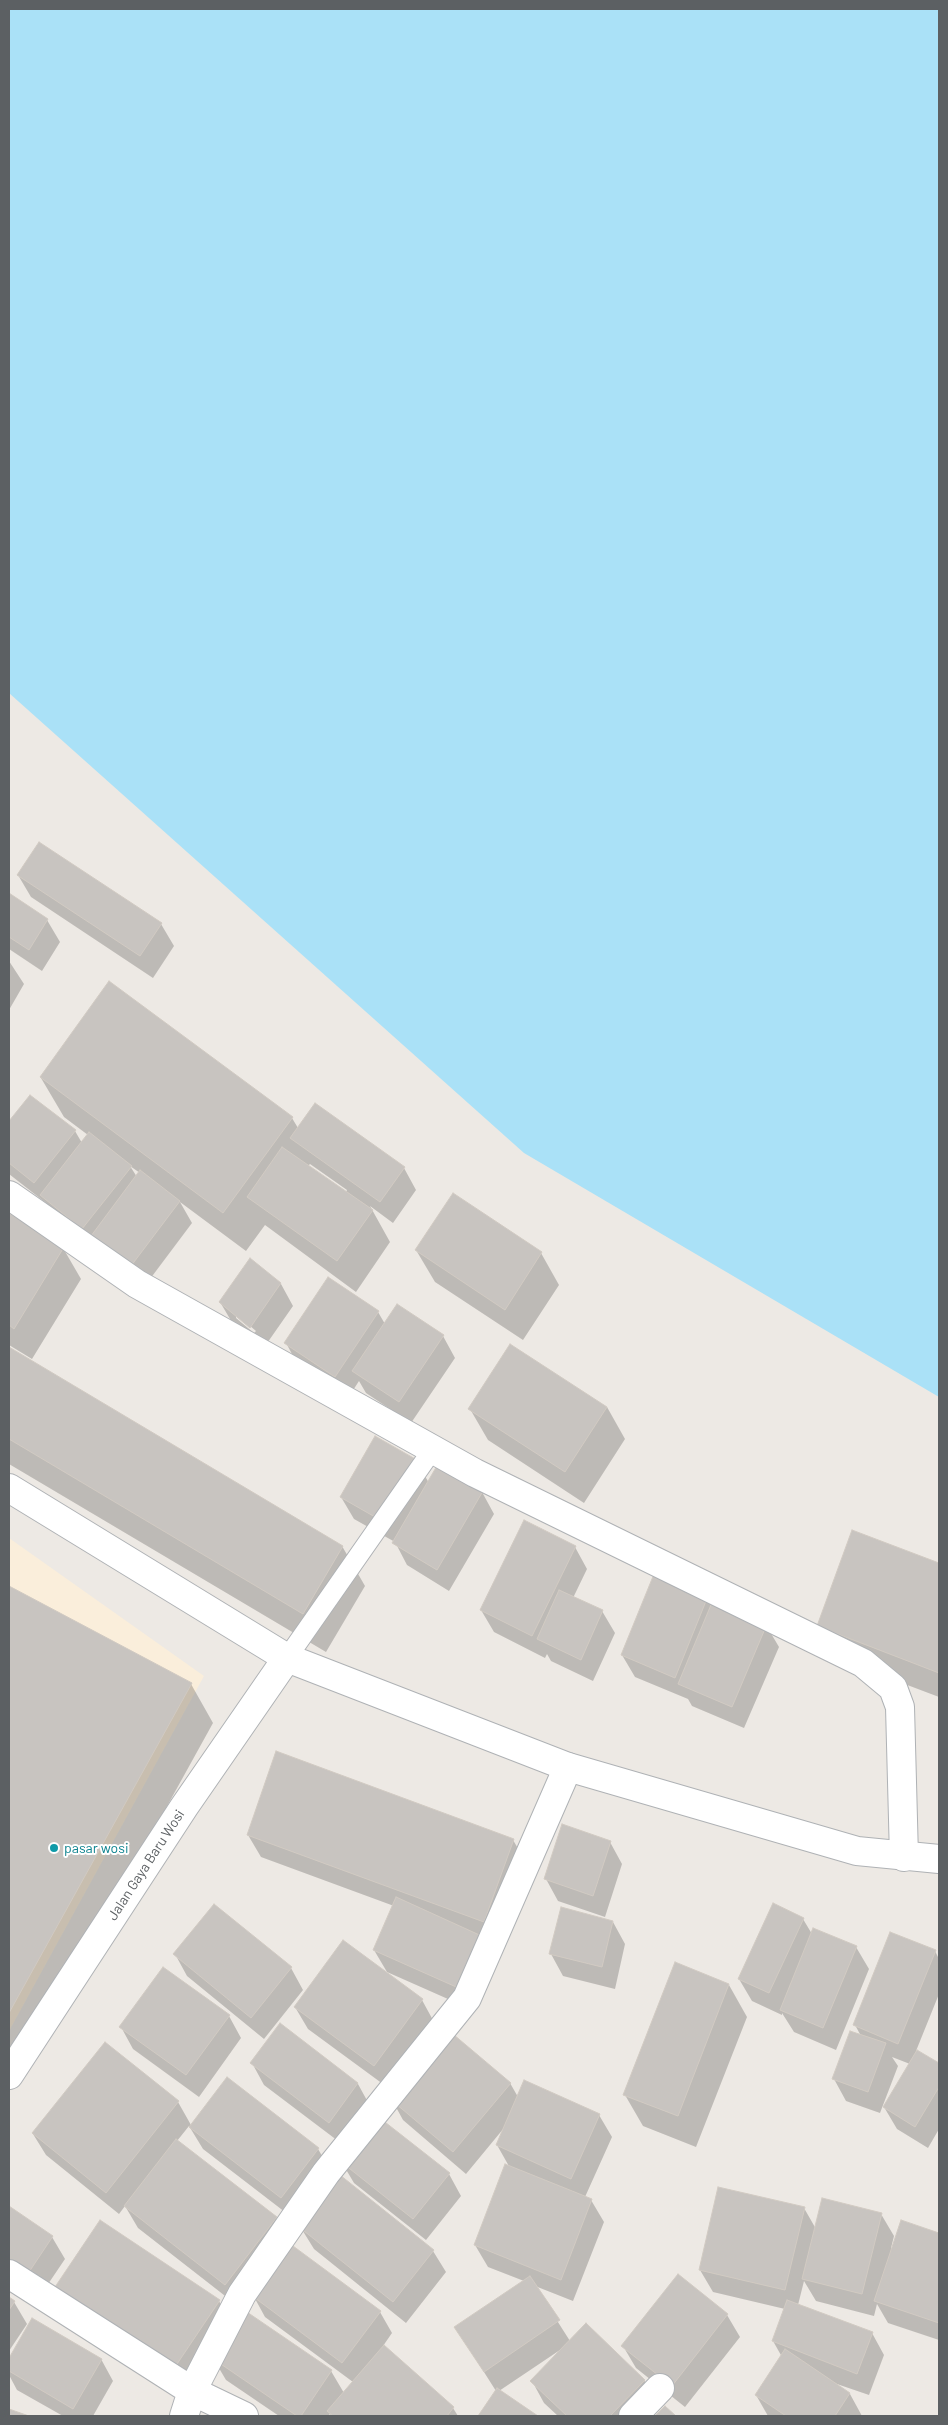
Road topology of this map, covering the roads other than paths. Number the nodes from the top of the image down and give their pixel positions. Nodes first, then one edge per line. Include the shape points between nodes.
1 (9, 1195) edge
2 (433, 1449) junction
3 (9, 1488) edge
4 (287, 1658) junction
5 (568, 1767) junction
6 (904, 1857) junction
7 (939, 1859) edge
8 (9, 2075) edge
9 (9, 2274) edge
10 (660, 2388) dead end
11 (192, 2391) junction
12 (184, 2416) edge
13 (244, 2416) edge
14 (633, 2416) edge

1 - 2 street via 137,1284
2 - 4 lane
2 - 6 street via 528,1500 863,1663 883,1678 893,1688 900,1707
3 - 4 street
4 - 5 street
4 - 8 street, Jalan Gaya Baru Wosi via 184,1807
5 - 6 street via 857,1851
5 - 11 street via 467,1998 326,2173 242,2294
6 - 7 street
9 - 11 street
10 - 14 street
11 - 12 street
11 - 13 street

